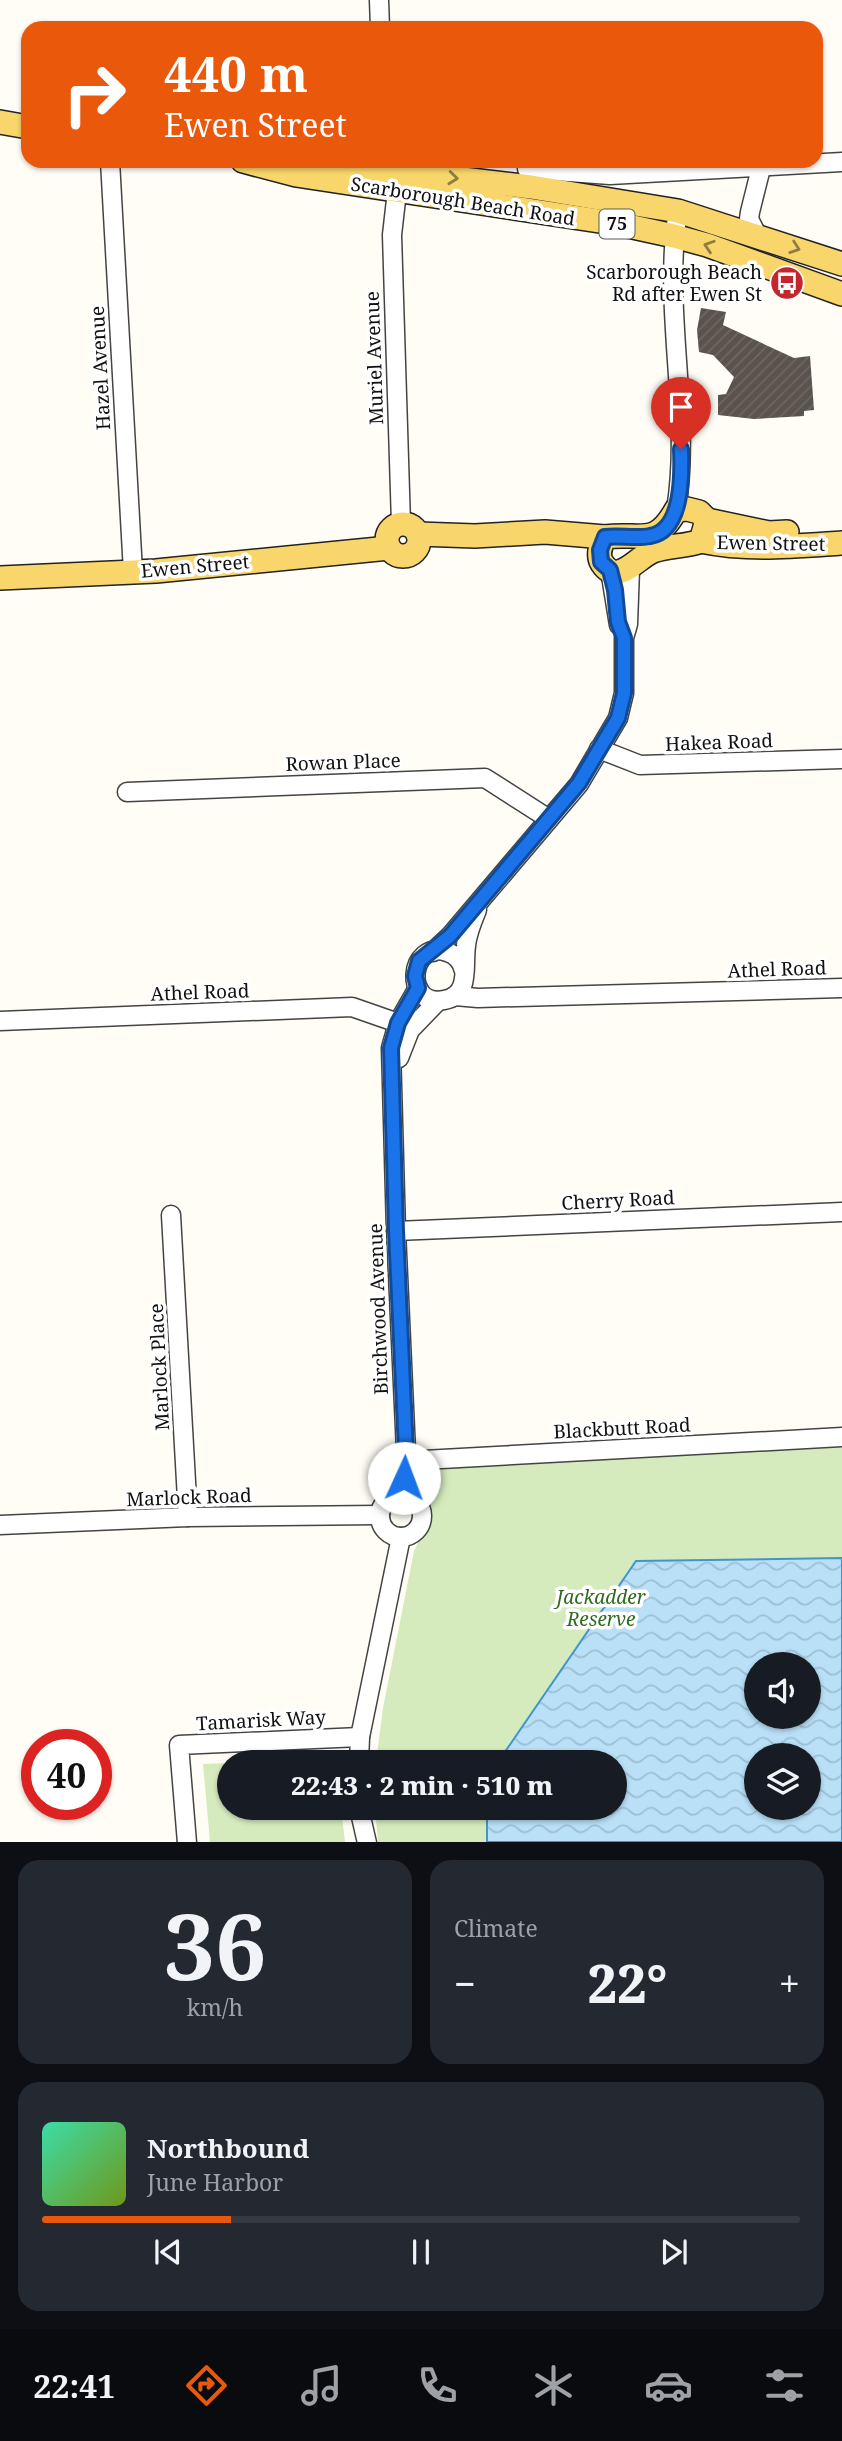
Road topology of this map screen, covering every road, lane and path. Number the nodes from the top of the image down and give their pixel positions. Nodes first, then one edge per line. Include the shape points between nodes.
1 (379, 0) edge
2 (380, 21) edge
3 (0, 122) edge
4 (21, 126) edge
5 (842, 162) edge
6 (823, 163) edge
7 (110, 168) edge
8 (270, 168) edge
9 (343, 168) edge
10 (761, 168) joint
11 (527, 169) dead end
12 (388, 178) edge
13 (678, 211) junction
14 (757, 235) junction
15 (674, 236) junction
16 (842, 264) edge
17 (842, 294) edge
18 (682, 475) junction
19 (676, 510) junction
20 (703, 524) junction
21 (842, 529) edge
22 (605, 537) junction
23 (402, 538) junction
24 (842, 543) edge
25 (0, 564) edge
26 (132, 566) junction
27 (614, 567) junction
28 (0, 578) edge
29 (599, 750) junction
30 (842, 759) edge
31 (127, 792) dead end
32 (549, 819) junction
33 (481, 900) junction
34 (433, 952) junction
35 (465, 974) junction
36 (418, 988) junction
37 (842, 988) edge
38 (446, 998) junction
39 (503, 998) junction
40 (0, 1021) edge
41 (398, 1023) junction
42 (392, 1079) junction
43 (842, 1212) edge
44 (172, 1215) dead end
45 (396, 1231) junction
46 (842, 1437) edge
47 (405, 1461) junction
48 (403, 1494) junction
49 (380, 1515) junction
50 (188, 1517) junction
51 (0, 1525) edge
52 (401, 1537) junction
53 (360, 1737) junction
54 (359, 1750) edge
55 (362, 1820) edge
56 (187, 1842) edge
57 (367, 1842) edge

1 - 2 street
3 - 4 main road
5 - 6 street
7 - 26 street, Hazel Avenue
8 - 12 main road, Scarborough Beach Road / 75 via 296,175
9 - 12 main road, Scarborough Beach Road / 75
10 - 11 street via 610,175
10 - 14 street via 750,212
12 -> 13 main road, Scarborough Beach Road / 75 via 531,187
12 - 15 main road, Scarborough Beach Road / 75
12 - 23 street, Muriel Avenue
13 - 14 main road, Scarborough Beach Road / 75
13 - 15 street
14 -> 16 main road, Scarborough Beach Road / 75
17 -> 15 main road, Scarborough Beach Road / 75
15 - 18 street
18 - 19 street
18 - 20 street
19 - 20 main road, Ewen Street via 687,509
19 - 22 main road, Ewen Street via 666,527 652,536
20 - 21 main road, Ewen Street via 769,533
20 - 24 main road, Ewen Street via 715,544
20 - 27 main road, Ewen Street via 689,546 650,552
22 - 23 main road, Ewen Street via 545,532
22 - 27 main road via 600,550
23 - 26 main road, Ewen Street
23 - 27 main road, Ewen Street via 576,548
25 - 26 main road, Ewen Street
26 - 28 main road, Ewen Street
27 - 29 street, Birchwood Avenue via 628,624 624,693 618,718
29 - 30 street, Hakea Road via 640,765
29 - 32 street, Birchwood Avenue
31 - 32 street, Rowan Place via 485,778
32 - 33 street, Birchwood Avenue
33 - 34 street, Birchwood Avenue
33 - 35 street, Birchwood Avenue via 470,927
34 - 35 street via 455,956
34 - 36 street, Birchwood Avenue via 416,967
35 - 38 street, Birchwood Avenue via 463,985
35 - 39 street, Athel Road via 476,986
36 - 38 street via 425,996
36 - 41 street, Birchwood Avenue
37 - 39 street, Athel Road
38 - 39 street, Athel Road
38 - 42 street, Birchwood Avenue via 410,1030
40 - 41 street, Athel Road via 352,1007
41 - 42 street, Birchwood Avenue via 391,1048
42 - 45 street, Birchwood Avenue
43 - 45 street, Cherry Road
44 - 50 street, Marlock Place
45 - 47 street, Birchwood Avenue
46 - 47 street, Blackbutt Road
47 - 48 street, Birchwood Avenue
48 - 49 street via 390,1497
48 - 52 street via 421,1507 422,1520 411,1535
49 - 50 street, Marlock Road
49 - 52 street via 383,1528
50 - 51 street, Marlock Road
52 - 53 street
53 - 54 street
53 - 56 street, Tamarisk Way via 179,1745
55 - 57 street

